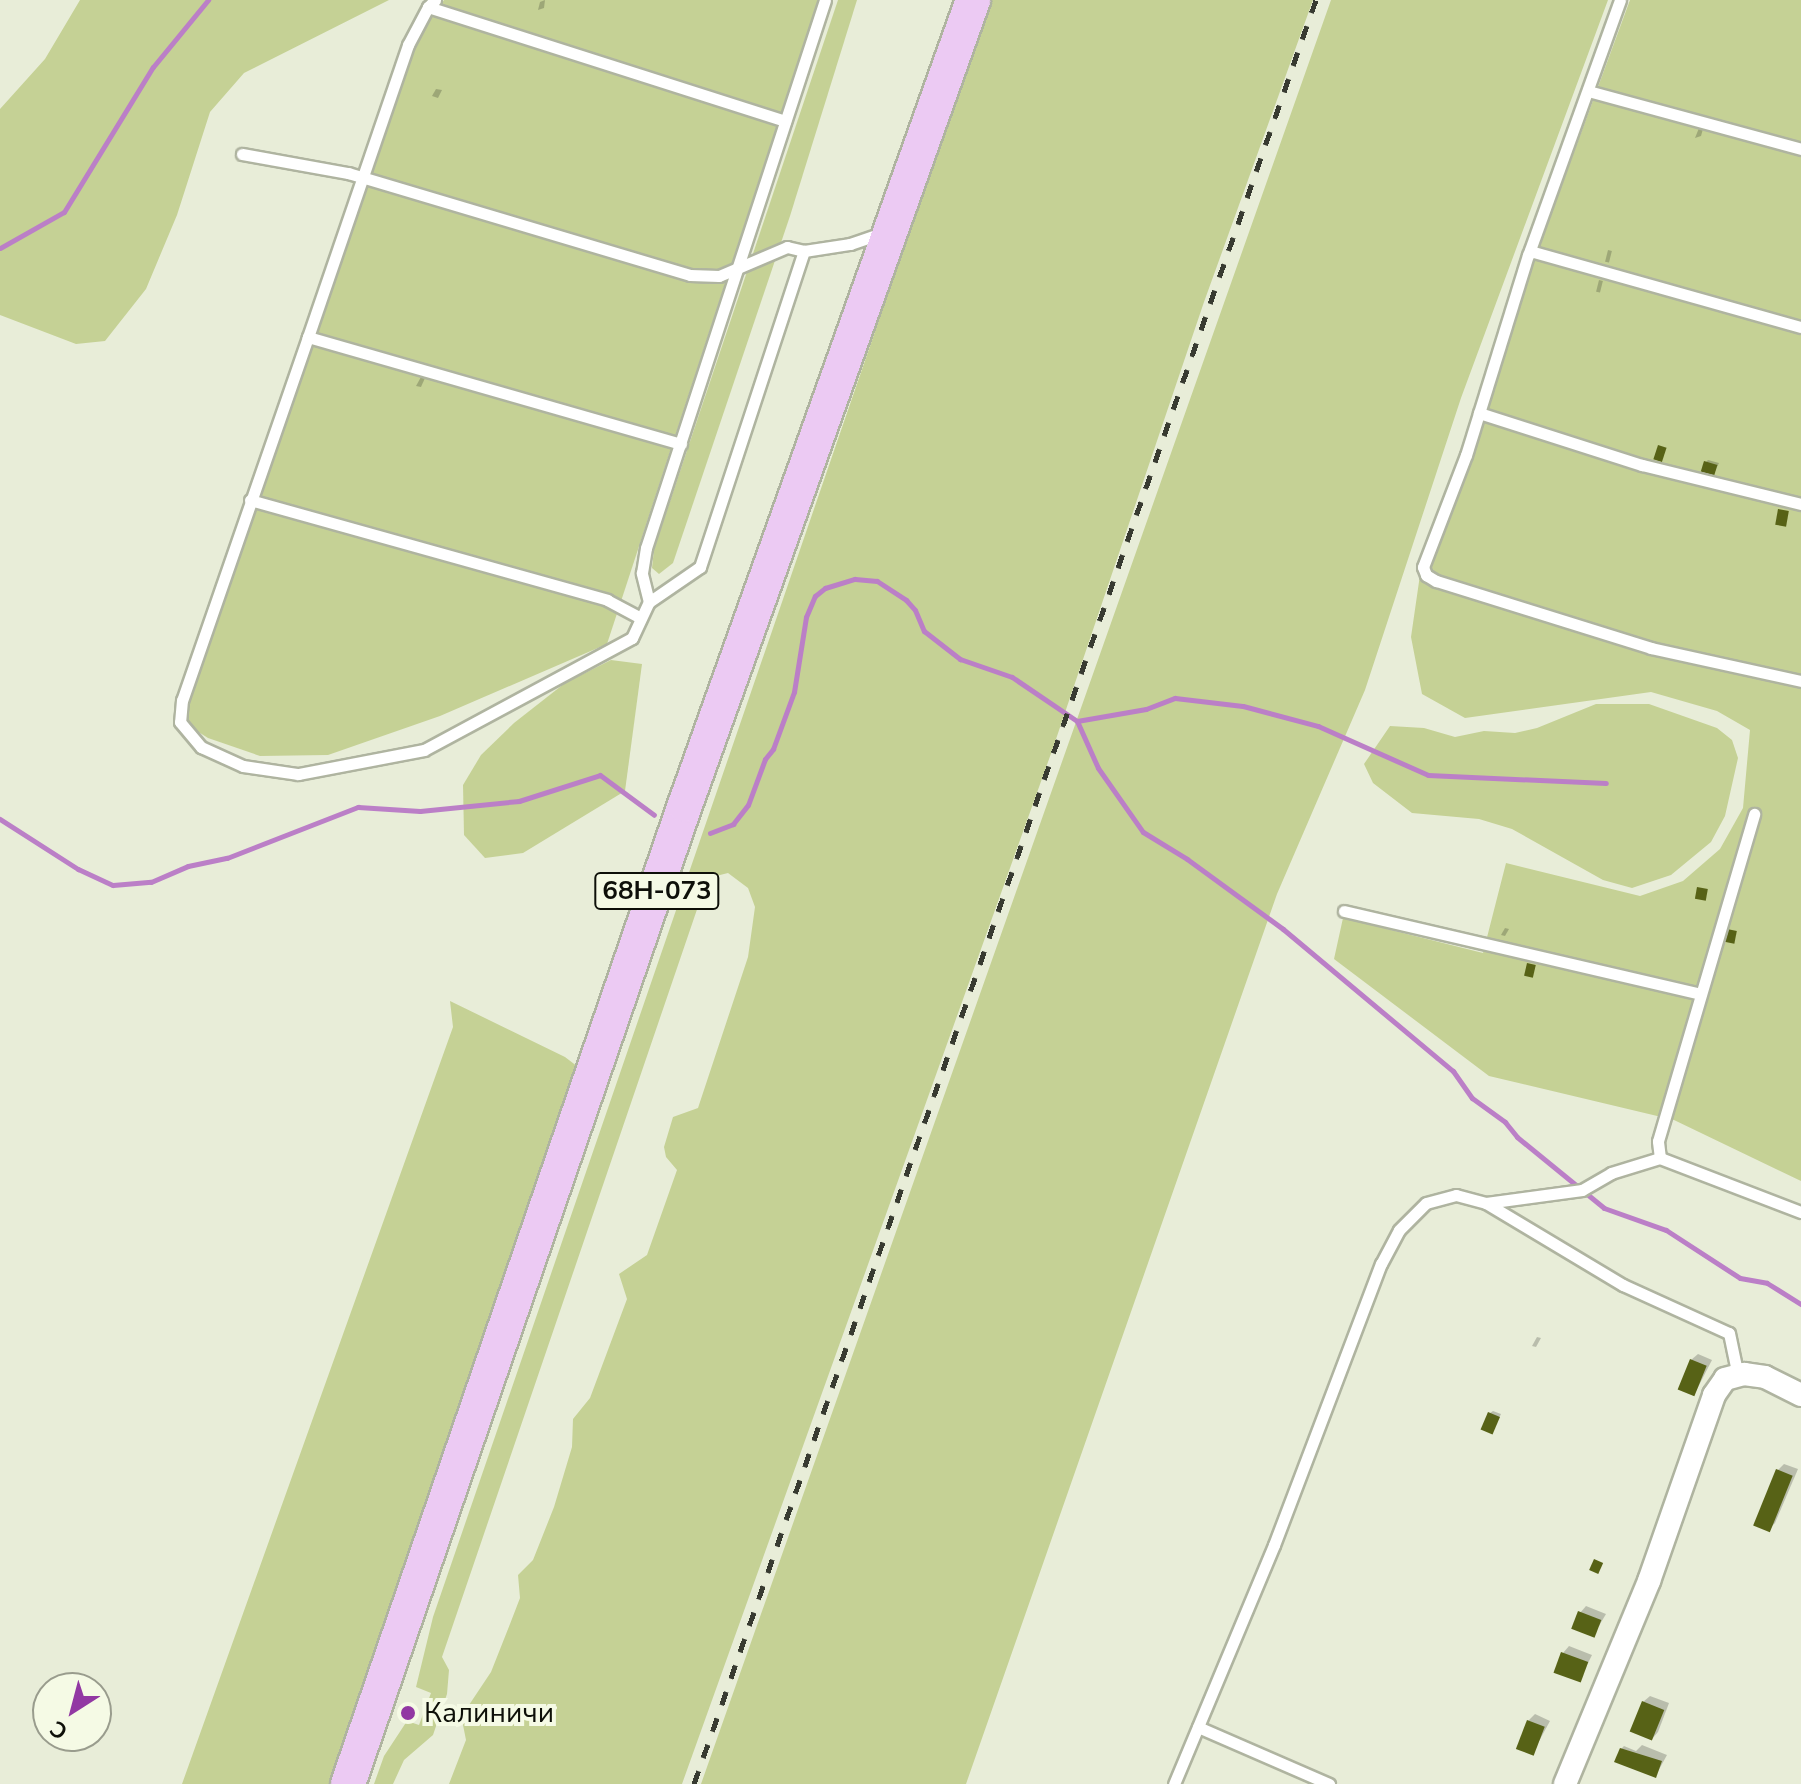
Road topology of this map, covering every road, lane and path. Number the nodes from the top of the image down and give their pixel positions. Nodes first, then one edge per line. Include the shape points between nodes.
1 (825, 0) edge
2 (973, 0) edge
3 (1620, 0) edge
4 (432, 4) edge
5 (1588, 91) junction
6 (785, 121) junction
7 (1801, 149) edge
8 (242, 154) dead end
9 (360, 177) junction
10 (894, 229) junction
11 (804, 251) junction
12 (1530, 251) junction
13 (738, 268) junction
14 (1801, 327) edge
15 (308, 337) junction
16 (1479, 413) junction
17 (681, 444) junction
18 (250, 500) junction
19 (1801, 504) edge
20 (649, 602) junction
21 (641, 618) junction
22 (1801, 681) edge
23 (1754, 814) dead end
24 (1344, 911) dead end
25 (1700, 994) junction
26 (1660, 1158) junction
27 (1486, 1203) junction
28 (1801, 1212) edge
29 (1738, 1376) junction
30 (1801, 1395) edge
31 (1198, 1727) junction
32 (348, 1784) edge
33 (1174, 1784) edge
34 (1329, 1784) edge
35 (1565, 1784) edge

1 - 6 lane
2 - 10 main road, 68Н-073
3 - 5 lane
4 - 6 lane
4 - 9 lane via 408,45
5 - 7 lane
5 - 12 lane
6 - 13 lane
8 - 9 lane
9 - 13 lane via 690,275 719,276
9 - 15 lane
10 - 11 lane via 850,244
10 - 32 main road, 68Н-073 via 685,805
11 - 13 lane via 787,247
11 - 20 lane via 700,567
12 - 14 lane
12 - 16 lane
13 - 17 lane
15 - 17 lane
15 - 18 lane
16 - 19 lane via 1642,465
16 - 22 lane via 1423,567 1430,579 1651,648
17 - 20 lane via 646,548 642,573
18 - 21 lane via 607,600
18 - 21 lane via 182,700 180,722 201,747 243,766 298,774 424,750 632,638
20 - 21 lane
23 - 25 lane
24 - 25 lane
25 - 26 lane via 1658,1141
26 - 27 lane via 1611,1173 1582,1190
26 - 28 lane
27 - 29 lane via 1623,1285 1729,1333
27 - 31 lane via 1456,1195 1426,1203 1399,1230
29 - 30 street via 1765,1377
29 - 35 street via 1725,1379 1714,1395 1649,1581
31 - 33 lane
31 - 34 lane

